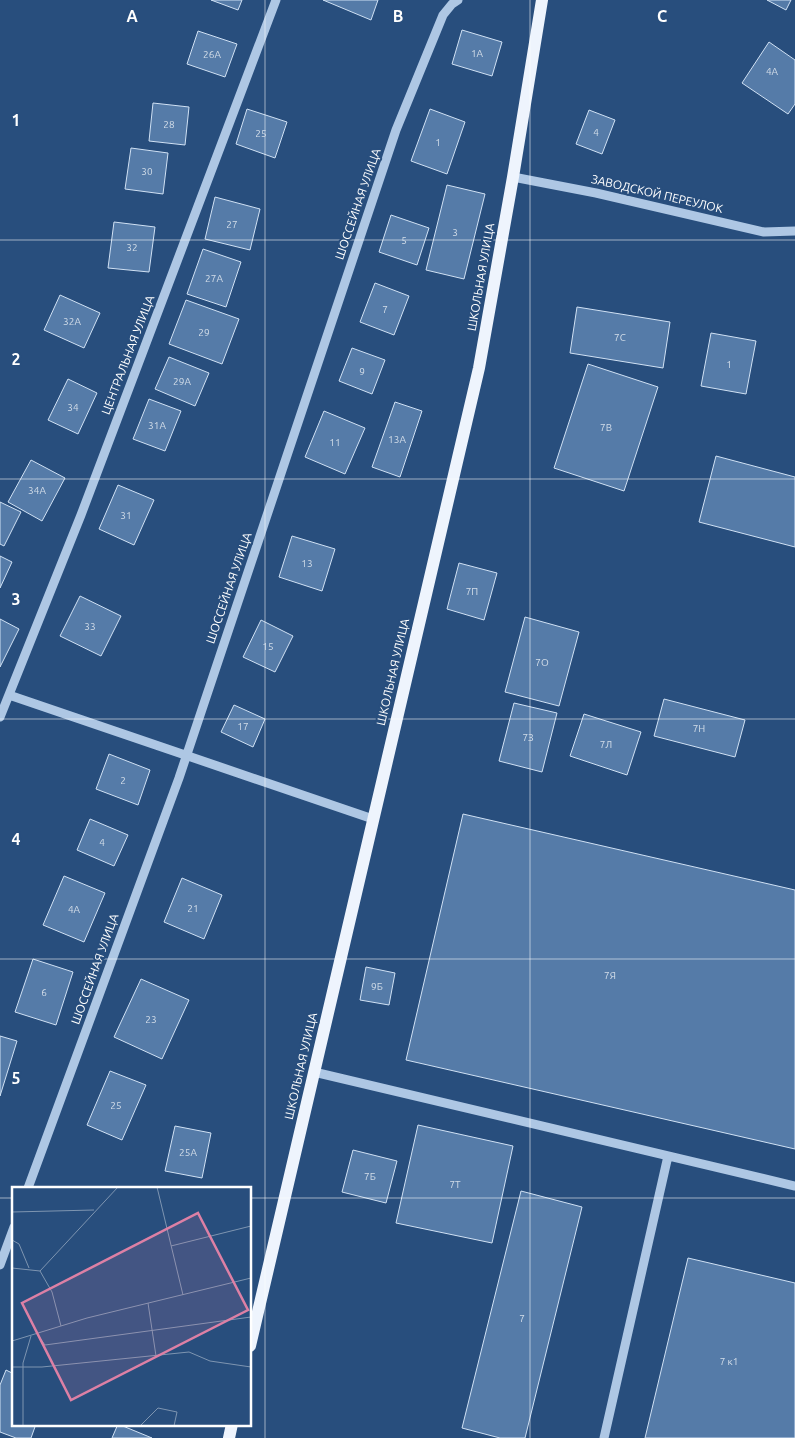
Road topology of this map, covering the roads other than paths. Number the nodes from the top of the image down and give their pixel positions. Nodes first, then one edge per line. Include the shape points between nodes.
1 (276, 0) edge
2 (458, 0) edge
3 (542, 0) edge
4 (513, 177) junction
5 (795, 231) edge
6 (9, 695) junction
7 (0, 717) edge
8 (186, 756) junction
9 (373, 819) junction
10 (314, 1072) junction
11 (668, 1156) junction
12 (795, 1186) edge
13 (28, 1187) edge
14 (12, 1232) edge
15 (0, 1264) edge
16 (251, 1342) edge
17 (604, 1438) edge

1 - 6 street, ЦЕНТРАЛЬНАЯ УЛИЦА
2 - 8 street, ШОССЕЙНАЯ УЛИЦА via 443,14 396,130
3 - 4 main road, ШКОЛЬНАЯ УЛИЦА
4 - 5 street, ЗАВОДСКОЙ ПЕРЕУЛОК via 764,232
4 - 9 main road, ШКОЛЬНАЯ УЛИЦА via 479,368
6 - 7 street, ЦЕНТРАЛЬНАЯ УЛИЦА
6 - 8 street
8 - 9 street
8 - 13 street, ШОССЕЙНАЯ УЛИЦА
9 - 10 main road, ШКОЛЬНАЯ УЛИЦА
10 - 11 street
10 - 16 main road, ШКОЛЬНАЯ УЛИЦА
11 - 12 street
11 - 17 street
14 - 15 street

